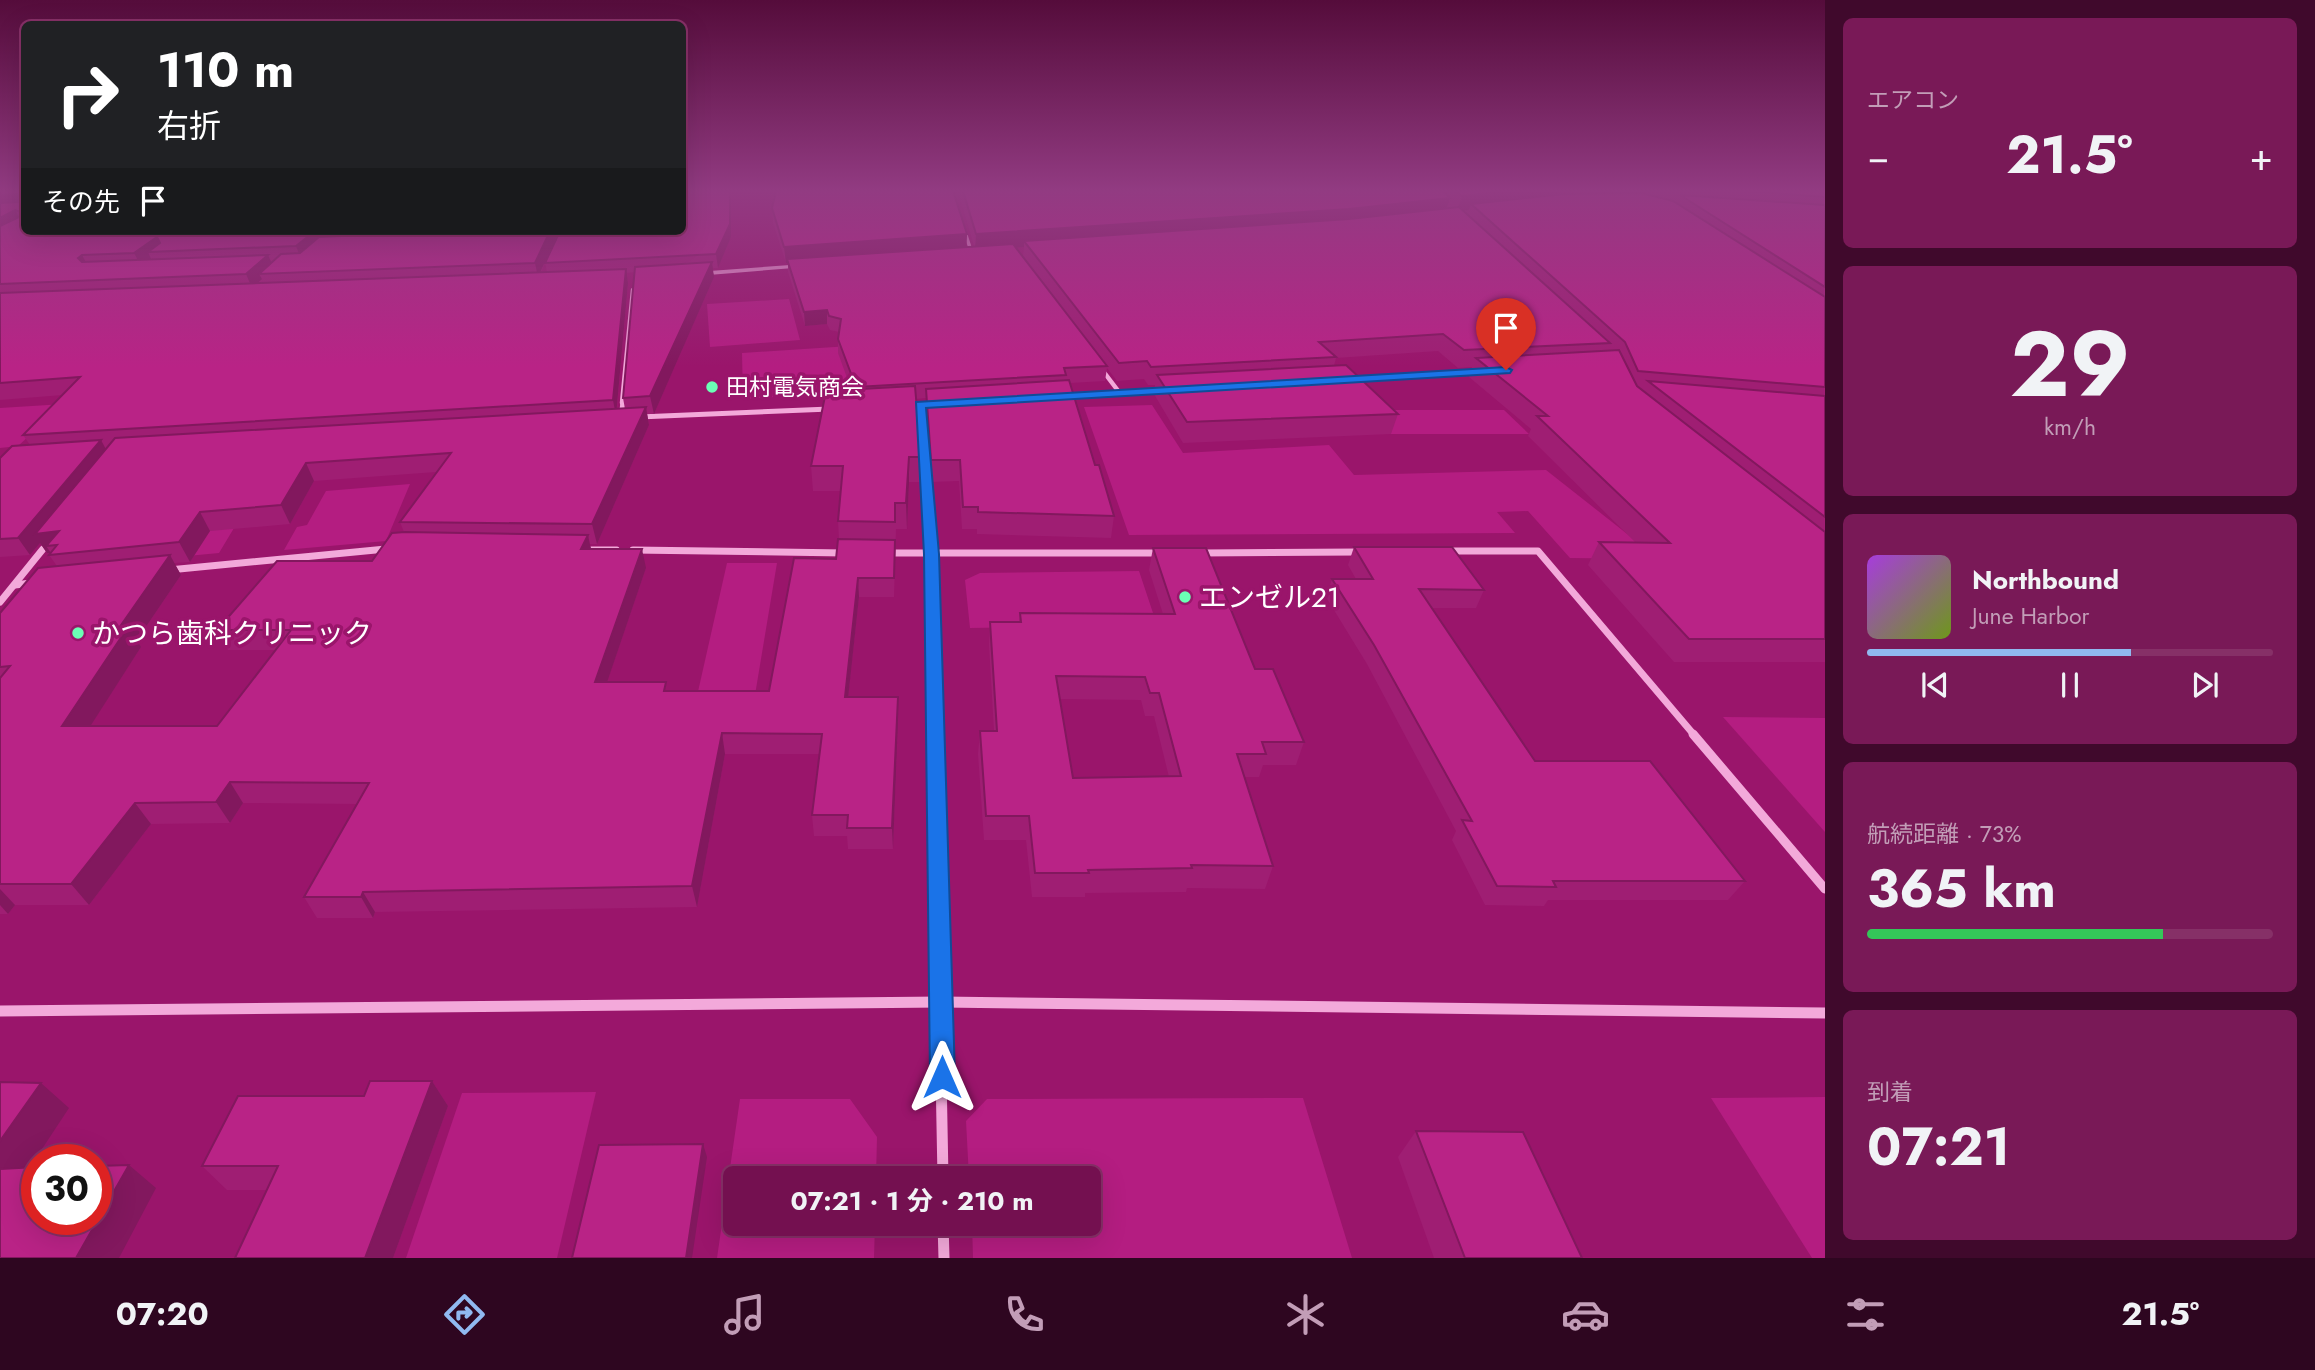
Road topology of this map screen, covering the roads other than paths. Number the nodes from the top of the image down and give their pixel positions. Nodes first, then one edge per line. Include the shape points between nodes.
1 (971, 250) edge
2 (986, 253) edge
3 (972, 254) junction
4 (958, 255) edge
5 (810, 265) edge
6 (688, 274) edge
7 (634, 278) edge
8 (1095, 360) edge
9 (1488, 372) edge
10 (1349, 380) edge
11 (1173, 389) edge
12 (1119, 392) junction
13 (1053, 396) edge
14 (947, 403) edge
15 (920, 405) junction
16 (893, 406) edge
17 (839, 408) edge
18 (621, 418) junction
19 (607, 419) edge
20 (56, 534) edge
21 (398, 548) edge
22 (576, 549) edge
23 (1442, 551) edge
24 (1373, 552) edge
25 (849, 553) edge
26 (877, 553) edge
27 (1166, 553) edge
28 (1193, 553) edge
29 (931, 554) junction
30 (165, 570) edge
31 (42, 582) edge
32 (15, 585) junction
33 (0, 602) edge
34 (1825, 890) edge
35 (942, 1002) junction
36 (0, 1011) edge
37 (1825, 1013) edge
38 (943, 1166) edge
39 (943, 1236) edge
40 (944, 1258) edge

1 - 3 street
2 - 3 street
3 - 4 street
5 - 6 street
7 - 18 street
8 - 12 street
9 - 10 street
11 - 12 street
12 - 13 street
14 - 15 street
15 - 16 street
15 - 29 street
17 - 18 street
18 - 19 street
20 - 32 street
21 - 30 street
22 - 25 street
23 - 34 street via 1538,551
24 - 28 street
26 - 29 street
27 - 29 street
29 - 35 street
31 - 32 street
32 - 33 street
35 - 36 street
35 - 37 street
35 - 38 street
39 - 40 street

